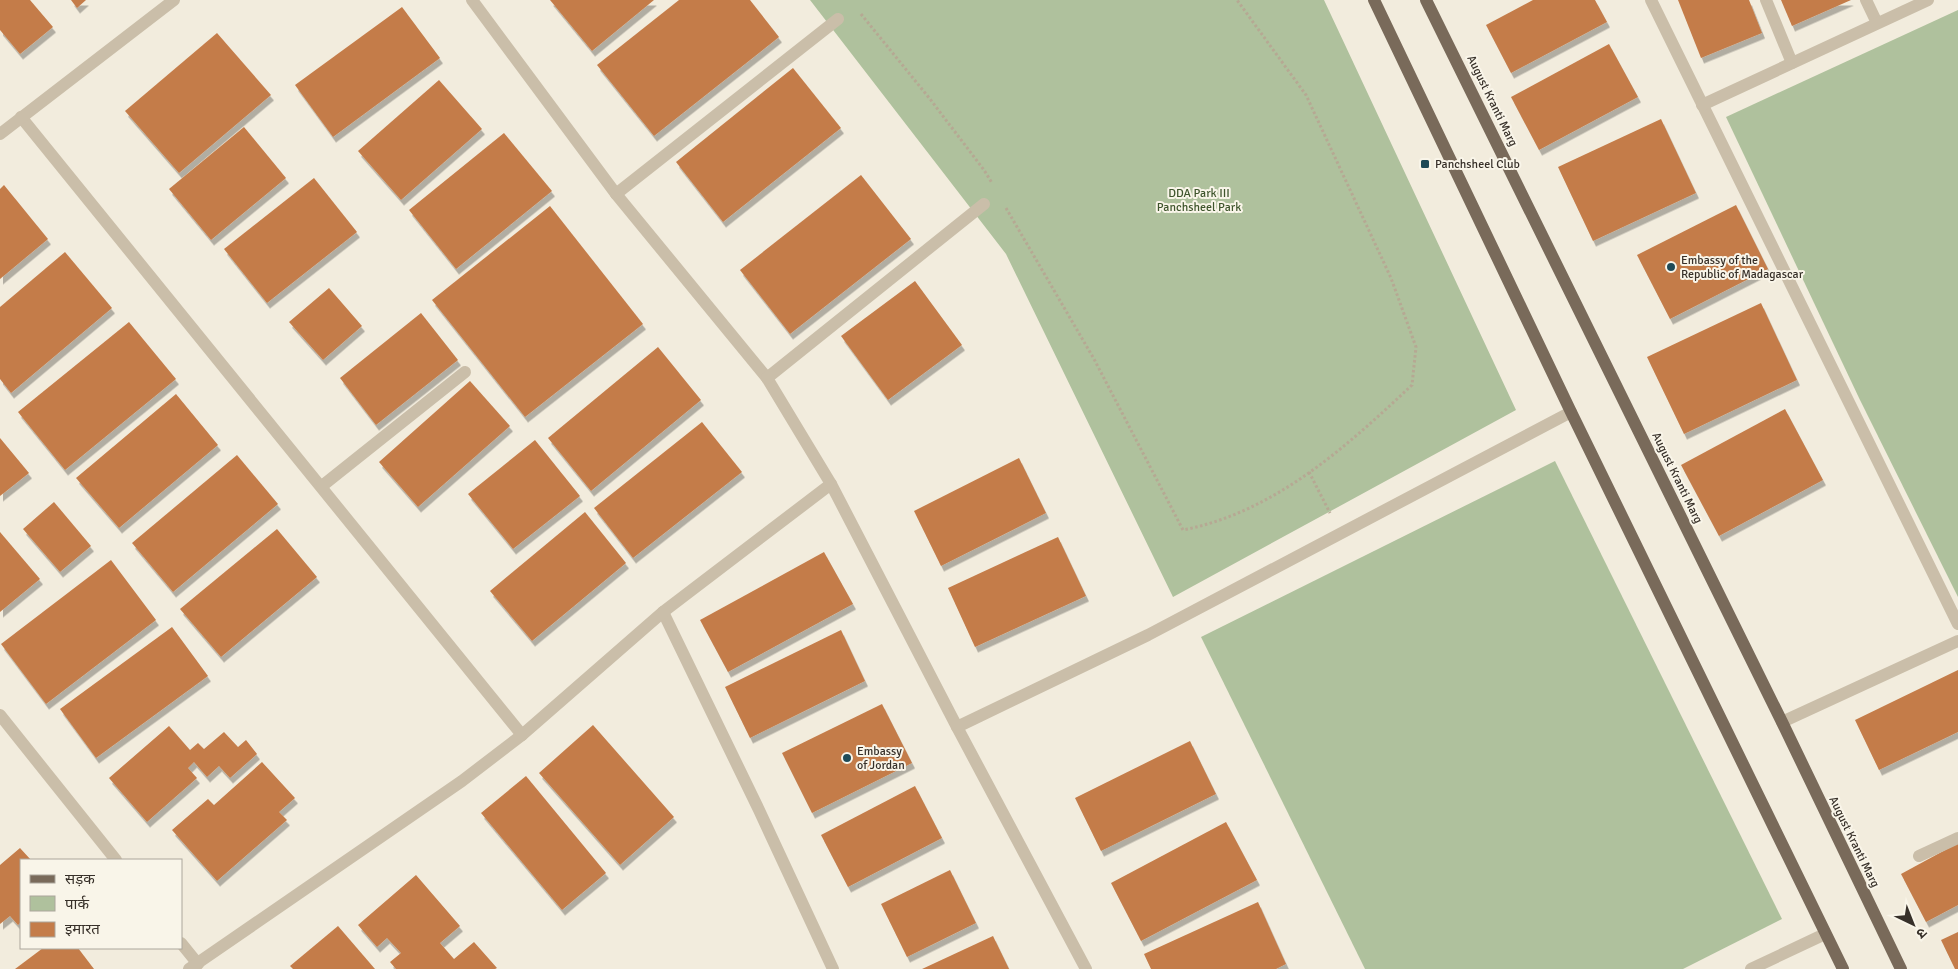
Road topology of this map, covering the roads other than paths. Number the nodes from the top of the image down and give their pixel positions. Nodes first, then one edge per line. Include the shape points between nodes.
1 (174, 0) edge
2 (472, 0) edge
3 (1374, 0) edge
4 (1426, 0) edge
5 (1651, 0) edge
6 (1766, 0) edge
7 (1866, 0) edge
8 (1928, 0) edge
9 (838, 19) dead end
10 (1877, 24) junction
11 (1792, 63) junction
12 (1702, 105) junction
13 (21, 117) junction
14 (0, 134) edge
15 (616, 194) junction
16 (984, 204) dead end
17 (465, 372) dead end
18 (767, 378) junction
19 (1572, 412) junction
20 (831, 484) junction
21 (322, 486) junction
22 (663, 612) junction
23 (1958, 624) edge
24 (1958, 641) edge
25 (0, 715) edge
26 (1782, 722) junction
27 (957, 727) junction
28 (522, 735) junction
29 (1958, 838) edge
30 (1919, 856) dead end
31 (115, 859) edge
32 (1825, 934) junction
33 (182, 945) edge
34 (194, 966) edge
35 (833, 969) edge
36 (1086, 969) edge
37 (1751, 969) edge
38 (1843, 969) edge
39 (1901, 969) edge

1 - 13 street
2 - 15 street
3 - 19 main road
4 - 26 main road, August Kranti Marg
5 - 12 street
6 - 11 street
7 - 10 street
8 - 10 street
9 - 15 street
10 - 11 street
11 - 12 street
12 - 23 street
13 - 14 street
13 - 21 street
15 - 18 street
16 - 18 street
17 - 21 street
18 - 20 street
19 - 27 street via 1148,635
19 - 32 main road
20 - 22 street
20 - 27 street
21 - 28 street
22 - 28 street
22 - 35 street
24 - 26 street
25 - 31 street
26 - 39 main road, August Kranti Marg
27 - 36 street
28 - 34 street via 462,781
29 - 30 street
32 - 37 street
32 - 38 main road
33 - 34 street

